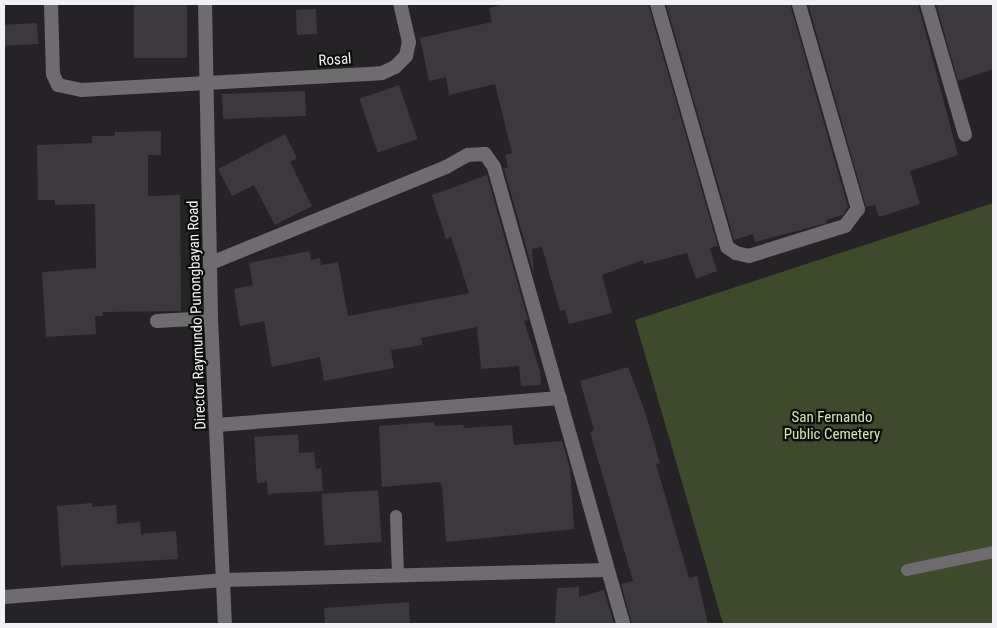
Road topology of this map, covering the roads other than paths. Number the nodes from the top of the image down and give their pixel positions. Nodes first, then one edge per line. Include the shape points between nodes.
1 (51, 4) edge
2 (205, 4) edge
3 (400, 4) edge
4 (657, 4) edge
5 (799, 4) edge
6 (927, 4) edge
7 (207, 84) junction
8 (965, 135) dead end
9 (211, 263) junction
10 (212, 318) junction
11 (157, 321) dead end
12 (560, 398) junction
13 (217, 425) junction
14 (396, 516) dead end
15 (993, 552) edge
16 (606, 570) junction
17 (907, 570) dead end
18 (398, 576) junction
19 (223, 580) junction
20 (4, 597) edge
21 (225, 624) edge
22 (623, 624) edge

1 - 7 street, Rosal via 52,60 58,85 81,90
2 - 7 street, Director Raymundo Punongbayan Road
3 - 7 street, Rosal via 409,42 406,56 395,67 382,73
4 - 5 street via 727,246 736,253 749,256 845,226 858,209
6 - 8 street
7 - 9 street, Director Raymundo Punongbayan Road
9 - 10 street, Director Raymundo Punongbayan Road
9 - 12 street via 446,167 468,155 485,154 494,167
10 - 11 street
10 - 13 street, Director Raymundo Punongbayan Road
12 - 13 street
12 - 16 street
13 - 19 street, Director Raymundo Punongbayan Road
14 - 18 lane
15 - 17 lane
16 - 18 street
16 - 22 street
18 - 19 street
19 - 20 street
19 - 21 street, Director Raymundo Punongbayan Road

